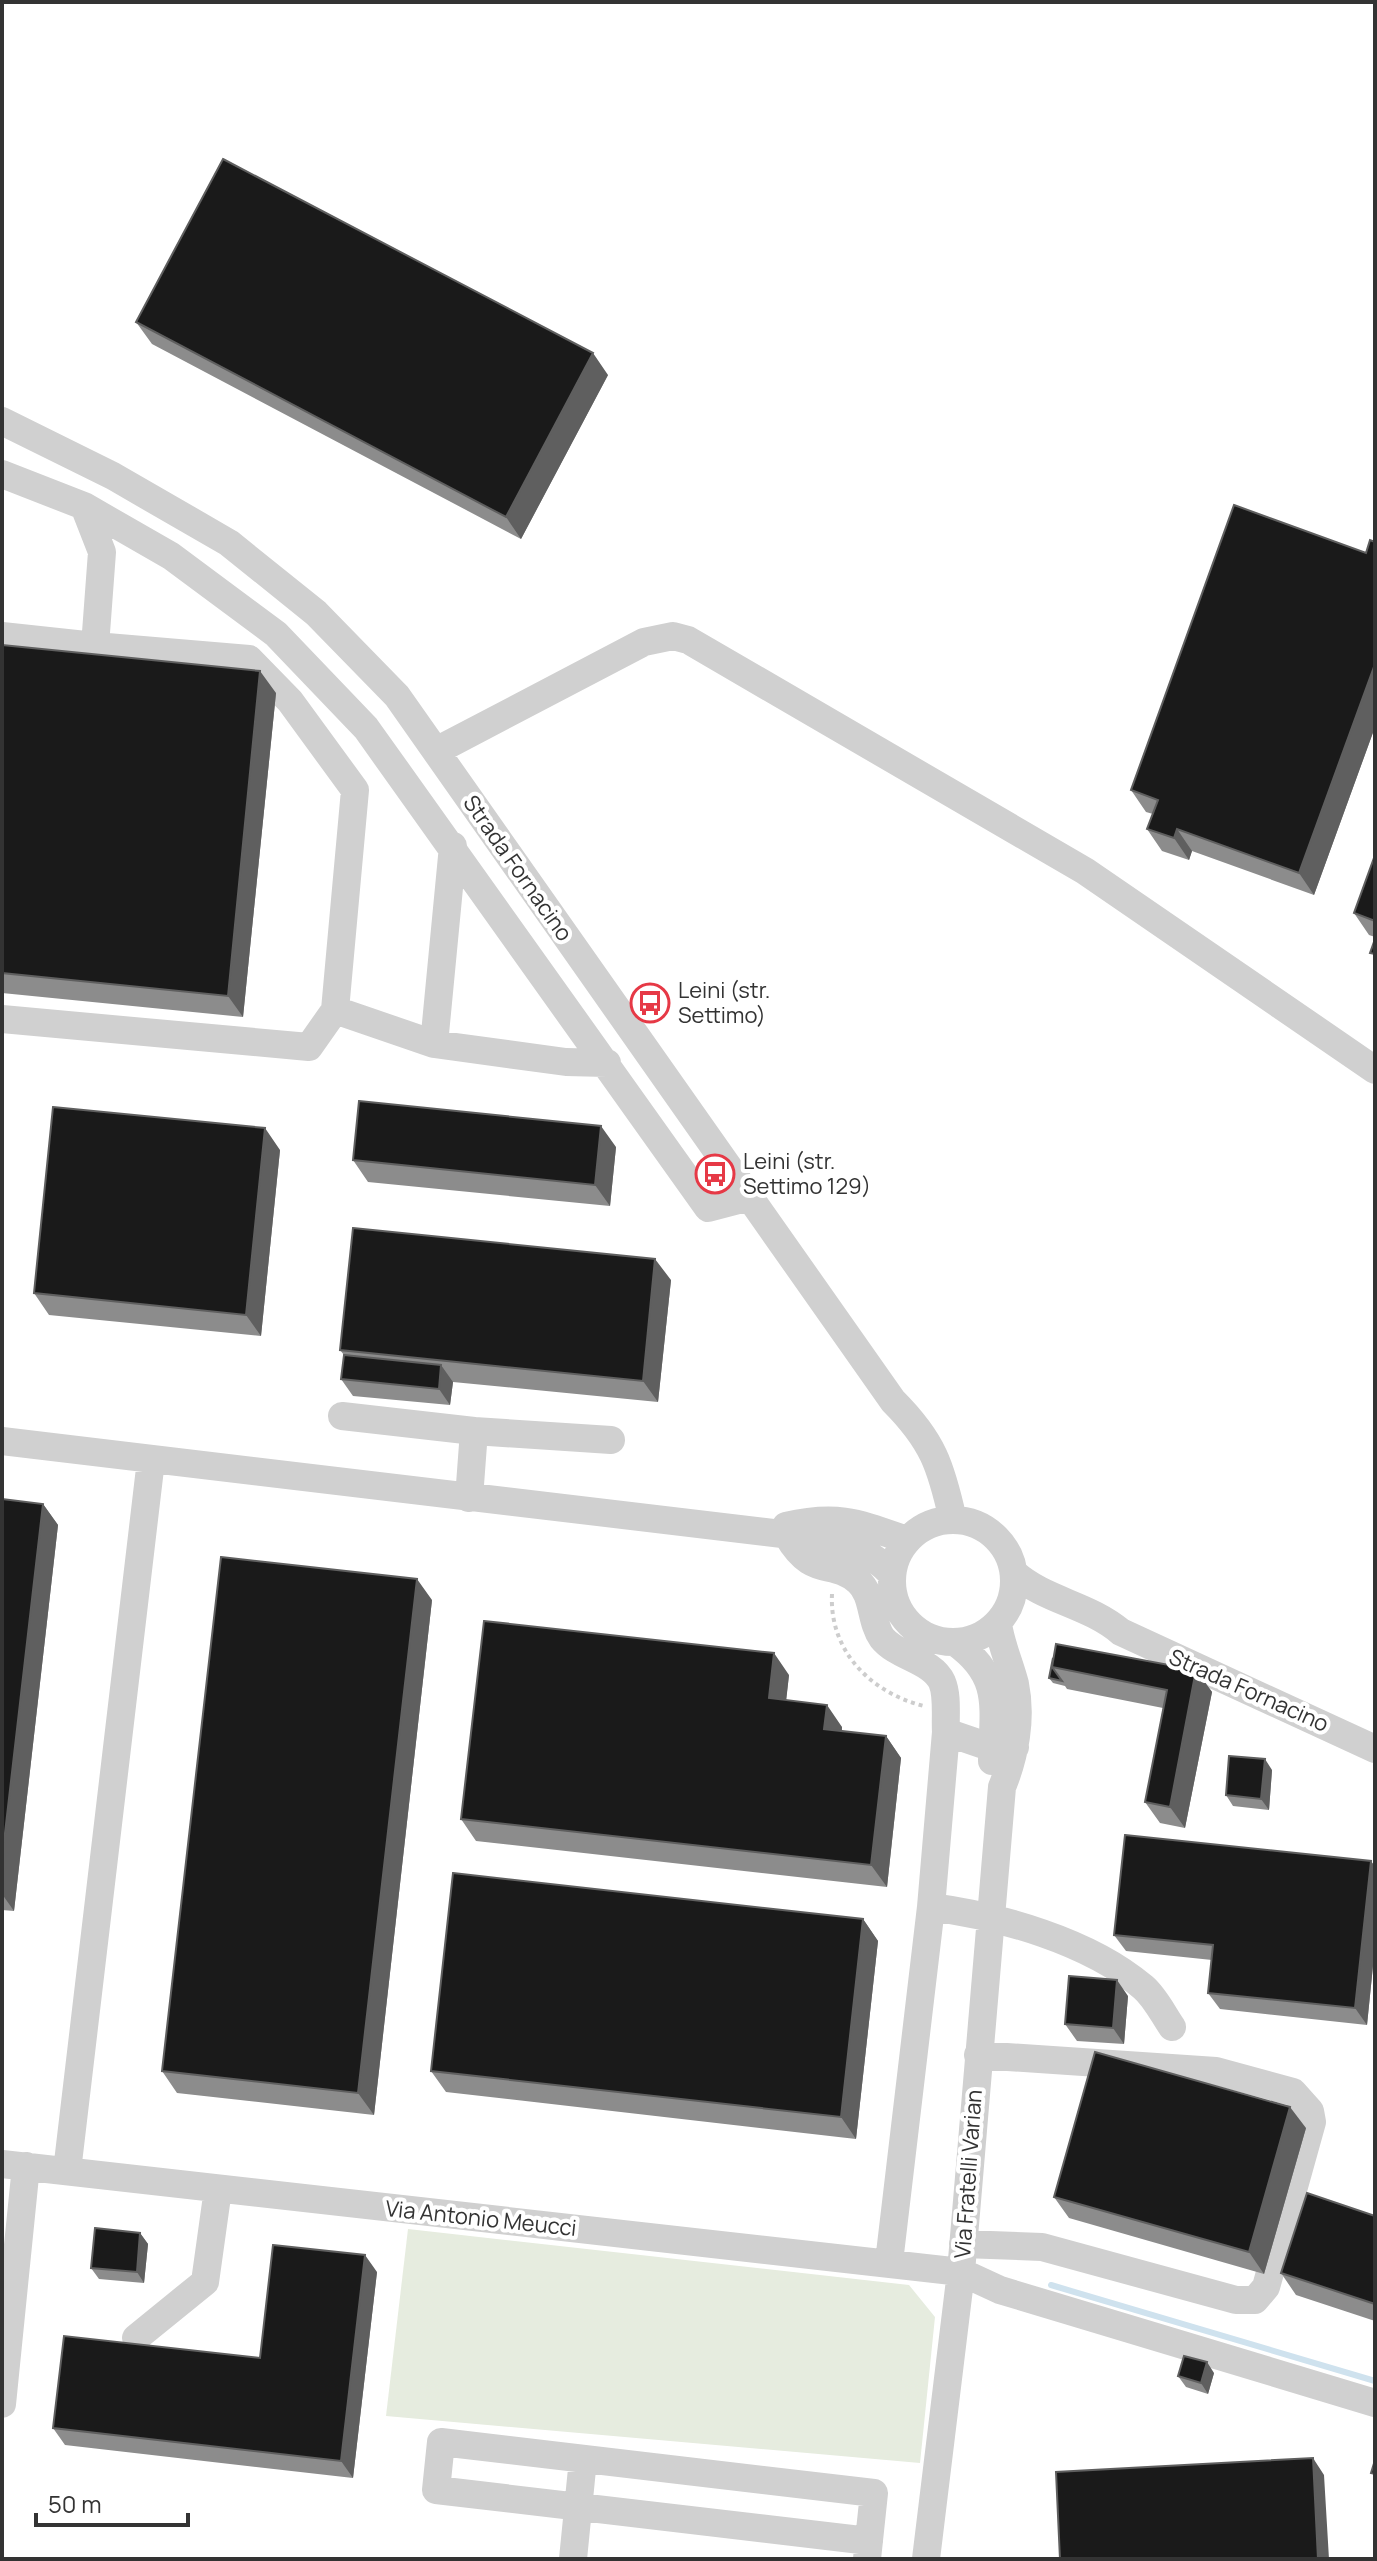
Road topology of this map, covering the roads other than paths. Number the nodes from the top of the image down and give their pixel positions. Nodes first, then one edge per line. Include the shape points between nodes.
1 (2, 421) edge
2 (2, 435) edge
3 (42, 441) junction
4 (2, 474) edge
5 (84, 506) junction
6 (2, 636) edge
7 (95, 646) junction
8 (346, 709) junction
9 (320, 742) junction
10 (436, 751) junction
11 (453, 846) junction
12 (335, 1010) junction
13 (2, 1019) edge
14 (434, 1044) junction
15 (607, 1063) junction
16 (1375, 1070) edge
17 (750, 1197) junction
18 (893, 1401) junction
19 (342, 1416) dead end
20 (474, 1431) junction
21 (611, 1440) dead end
22 (2, 1441) edge
23 (151, 1460) junction
24 (469, 1498) junction
25 (953, 1520) junction
26 (757, 1532) junction
27 (787, 1535) junction
28 (913, 1535) junction
29 (1014, 1573) junction
30 (892, 1574) junction
31 (1000, 1621) junction
32 (1121, 1632) junction
33 (956, 1643) junction
34 (946, 1732) junction
35 (1003, 1746) junction
36 (1375, 1749) edge
37 (931, 1907) junction
38 (990, 1915) junction
39 (1172, 2027) dead end
40 (978, 2055) junction
41 (14, 2165) edge
42 (67, 2171) junction
43 (218, 2189) junction
44 (963, 2244) junction
45 (889, 2262) junction
46 (961, 2272) junction
47 (136, 2338) dead end
48 (1375, 2403) edge
49 (2, 2404) edge
50 (583, 2459) junction
51 (579, 2508) junction
52 (868, 2550) edge
53 (573, 2559) edge
54 (926, 2559) edge

1 - 3 street, Strada Fornacino
2 - 3 street, Strada Fornacino
3 - 10 street, Strada Fornacino via 229,543 355,650
4 - 5 street
5 - 7 street via 102,552
5 - 8 street via 171,556 276,634
6 - 7 street
7 - 9 street via 249,659
8 - 9 street
8 - 11 street via 366,728
9 - 12 street via 355,790
10 - 16 street via 644,642 673,636 688,640 1099,879
10 - 17 street, Strada Fornacino
11 - 14 street
11 - 15 street
12 - 13 street via 309,1047
12 - 14 street
14 - 15 street
15 - 17 street via 708,1208
17 - 18 street, Strada Fornacino
18 - 25 street, Strada Fornacino via 933,1449
18 - 28 street, Strada Fornacino via 930,1483 929,1510
19 - 20 street
20 - 21 street
20 - 24 street
22 - 23 street
23 - 24 street
23 - 42 street
24 - 26 street
25 - 28 street
25 - 29 street via 987,1529 1005,1548
26 - 27 street
26 - 28 street via 829,1518
27 - 30 street via 854,1545 874,1555
27 - 34 street via 805,1560 857,1581 868,1596 882,1638 934,1672 944,1691
28 - 30 street via 897,1556
29 - 31 street via 1015,1588
29 - 32 street, Strada Fornacino via 1031,1587 1100,1614
30 - 33 street via 901,1615 934,1640
31 - 32 street, Strada Fornacino via 1042,1610
31 - 33 street via 985,1634
31 - 35 street, Via Fratelli Varian via 1018,1713
32 - 36 street, Strada Fornacino
33 - 35 street, Via Fratelli Varian via 977,1659 989,1679
34 - 35 street
34 - 37 street
35 - 38 street, Via Fratelli Varian via 1013,1761 1002,1787
37 - 38 street
37 - 45 street
38 - 39 street via 1043,1934 1144,1987
38 - 40 street, Via Fratelli Varian
40 - 44 street, Via Fratelli Varian
40 - 44 street via 1216,2071 1293,2092 1310,2111 1312,2122 1266,2287 1255,2300 1236,2300 1042,2247
41 - 42 street, Via Antonio Meucci
41 - 49 street
42 - 43 street, Via Antonio Meucci
43 - 45 street, Via Antonio Meucci
43 - 47 street via 205,2282
44 - 46 street, Via Fratelli Varian
45 - 46 street, Via Antonio Meucci
46 - 48 street, Via Antonio Meucci via 1000,2290
46 - 54 street, Via Fratelli Varian
50 - 51 street
50 - 51 street via 441,2442 436,2490
50 - 52 street via 874,2493
51 - 52 street
51 - 53 street

